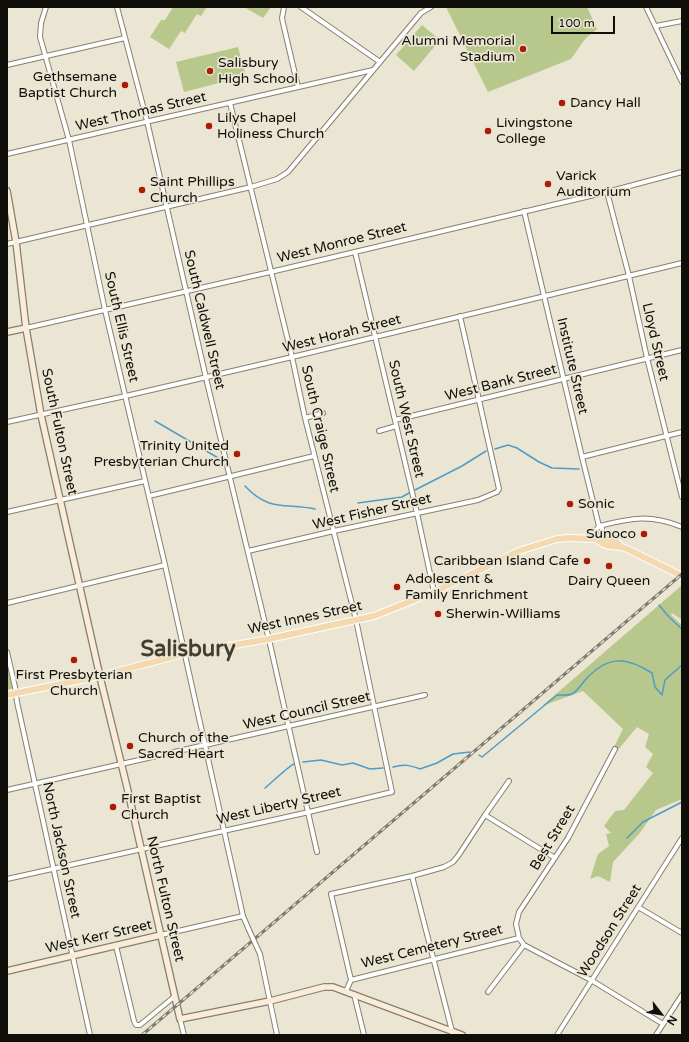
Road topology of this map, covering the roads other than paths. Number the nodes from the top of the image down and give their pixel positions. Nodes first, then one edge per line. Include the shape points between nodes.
1 (46, 7) edge
2 (117, 7) edge
3 (284, 7) edge
4 (301, 7) edge
5 (431, 7) edge
6 (646, 7) edge
7 (682, 21) edge
8 (656, 26) junction
9 (125, 38) junction
10 (45, 56) junction
11 (380, 62) junction
12 (7, 65) edge
13 (373, 70) junction
14 (682, 82) edge
15 (298, 87) junction
16 (230, 103) junction
17 (147, 121) junction
18 (69, 140) junction
19 (7, 154) edge
20 (682, 172) edge
21 (251, 187) junction
22 (7, 192) edge
23 (607, 192) junction
24 (166, 207) junction
25 (524, 211) junction
26 (87, 225) junction
27 (16, 242) junction
28 (7, 244) edge
29 (355, 252) junction
30 (682, 263) edge
31 (270, 272) junction
32 (629, 276) junction
33 (186, 291) junction
34 (544, 296) junction
35 (106, 310) junction
36 (460, 316) junction
37 (26, 328) junction
38 (7, 332) edge
39 (375, 337) junction
40 (682, 350) edge
41 (292, 358) junction
42 (647, 358) junction
43 (206, 378) junction
44 (564, 379) junction
45 (126, 396) junction
46 (478, 400) junction
47 (323, 413) dead end
48 (41, 415) junction
49 (305, 418) junction
50 (395, 420) junction
51 (7, 422) edge
52 (396, 426) junction
53 (379, 431) dead end
54 (682, 432) edge
55 (667, 435) junction
56 (314, 456) junction
57 (582, 457) junction
58 (230, 476) junction
59 (145, 482) junction
60 (149, 496) junction
61 (682, 497) edge
62 (60, 501) junction
63 (7, 512) edge
64 (417, 512) junction
65 (599, 526) junction
66 (682, 527) edge
67 (334, 531) junction
68 (597, 539) junction
69 (248, 551) junction
70 (165, 565) junction
71 (682, 576) edge
72 (80, 586) junction
73 (434, 592) junction
74 (7, 603) edge
75 (356, 620) junction
76 (269, 639) junction
77 (7, 652) edge
78 (184, 654) junction
79 (100, 676) junction
80 (16, 693) junction
81 (7, 695) edge
82 (425, 695) dead end
83 (374, 707) junction
84 (288, 727) junction
85 (204, 745) junction
86 (615, 750) dead end
87 (122, 764) junction
88 (509, 781) dead end
89 (35, 784) junction
90 (7, 790) edge
91 (392, 792) joint
92 (308, 812) junction
93 (485, 815) junction
94 (223, 830) junction
95 (682, 838) edge
96 (141, 849) junction
97 (317, 852) dead end
98 (555, 858) junction
99 (54, 868) junction
100 (412, 876) junction
101 (7, 879) edge
102 (638, 907) junction
103 (242, 916) junction
104 (682, 933) edge
105 (162, 935) junction
106 (519, 938) junction
107 (524, 945) junction
108 (116, 946) junction
109 (73, 956) junction
110 (433, 959) junction
111 (7, 971) edge
112 (351, 980) junction
113 (591, 980) junction
114 (346, 991) junction
115 (488, 992) dead end
116 (354, 994) junction
117 (682, 995) edge
118 (175, 996) junction
119 (270, 1001) junction
120 (180, 1019) junction
121 (663, 1024) junction
122 (452, 1033) edge
123 (657, 1034) edge
124 (90, 1035) edge
125 (184, 1035) edge
126 (277, 1035) edge
127 (364, 1035) edge
128 (462, 1035) edge
129 (557, 1035) edge
130 (662, 1035) edge

1 - 10 street, South Ellis Street via 40,37
2 - 9 street, South Caldwell Street
3 - 15 street via 282,18
4 - 11 street
5 - 11 street via 421,13
6 - 8 street
7 - 8 street
8 - 14 street
9 - 10 street
9 - 17 street, South Caldwell Street
10 - 12 street
10 - 18 street, South Ellis Street
11 - 13 street
13 - 15 street, West Thomas Street
13 - 21 street via 288,172 277,179
15 - 16 street, West Thomas Street
16 - 17 street, West Thomas Street
16 - 21 street, South Craige Street
17 - 18 street, West Thomas Street
17 - 24 street, South Caldwell Street
18 - 19 street, West Thomas Street
18 - 26 street, South Ellis Street
20 - 23 street, West Monroe Street
21 - 24 street
21 - 31 street, South Craige Street
22 - 27 street, South Fulton Street
23 - 25 street, West Monroe Street
23 - 32 street, Lloyd Street
24 - 26 street
24 - 33 street, South Caldwell Street
25 - 29 street, West Monroe Street
25 - 34 street, Institute Street
26 - 27 street
26 - 35 street, South Ellis Street
27 - 28 street
27 - 37 street, South Fulton Street
29 - 31 street, West Monroe Street
29 - 39 street, South West Street
30 - 32 street, West Horah Street
31 - 33 street, West Monroe Street
31 - 41 street, South Craige Street
32 - 34 street, West Horah Street
32 - 42 street, Lloyd Street
33 - 35 street, West Monroe Street
33 - 43 street, South Caldwell Street
34 - 36 street, West Horah Street
34 - 44 street, Institute Street
35 - 37 street, West Monroe Street
35 - 45 street, South Ellis Street
36 - 39 street, West Horah Street
36 - 46 street
37 - 38 street, West Monroe Street
37 - 48 street, South Fulton Street
39 - 41 street, West Horah Street
39 - 50 street, South West Street
40 - 42 street, West Bank Street
41 - 43 street, West Horah Street
41 - 49 street, South Craige Street
42 - 44 street, West Bank Street
42 - 55 street, Lloyd Street
43 - 45 street, West Horah Street
43 - 58 street, South Caldwell Street
44 - 46 street, West Bank Street
44 - 57 street, Institute Street
45 - 48 street, West Horah Street
45 - 59 street, South Ellis Street
46 - 50 street, West Bank Street
46 - 64 street, West Fisher Street via 499,489 478,500
47 - 49 street
48 - 51 street, West Horah Street
48 - 62 street, South Fulton Street
49 - 56 street, South Craige Street
50 - 52 street, South West Street
52 - 53 street
52 - 64 street, South West Street
54 - 55 street
55 - 57 street
55 - 61 street, Lloyd Street
56 - 58 street
56 - 67 street, South Craige Street
57 - 65 street, Institute Street
58 - 60 street
58 - 69 street, South Caldwell Street
59 - 60 street, South Ellis Street
59 - 62 street
60 - 70 street, South Ellis Street
62 - 63 street
62 - 72 street, South Fulton Street
64 - 67 street, West Fisher Street
64 - 73 street, South West Street
65 - 66 street via 644,518 660,519
65 - 68 street, Institute Street via 602,528 602,534
67 - 69 street, West Fisher Street
67 - 75 street, South Craige Street
68 - 71 main road, West Innes Street via 604,545 621,547
68 - 73 main road, West Innes Street via 570,538 543,543 520,551
69 - 76 street, South Caldwell Street
70 - 72 street
70 - 78 street, South Ellis Street
72 - 74 street
72 - 79 street, South Fulton Street
73 - 75 main road, West Innes Street via 392,610
75 - 76 main road, West Innes Street
75 - 83 street, South Craige Street
76 - 78 main road, West Innes Street
76 - 84 street, South Caldwell Street
77 - 80 street, North Jackson Street
78 - 79 main road, West Innes Street
78 - 85 street, South Ellis Street
79 - 80 main road, West Innes Street
79 - 87 street, North Fulton Street
80 - 81 main road, West Innes Street
80 - 89 street, North Jackson Street
82 - 83 street, West Council Street
83 - 84 street, West Council Street
83 - 91 street, South Craige Street
84 - 85 street, West Council Street
84 - 92 street, South Caldwell Street
85 - 87 street, West Council Street
85 - 94 street, South Ellis Street
86 - 98 street, Best Street
87 - 89 street, West Council Street
87 - 96 street, North Fulton Street
88 - 93 street
89 - 90 street, West Council Street
89 - 99 street, North Jackson Street
91 - 92 street, West Liberty Street
92 - 94 street, West Liberty Street
92 - 97 street, South Caldwell Street
93 - 98 street
93 - 100 street via 453,862
94 - 96 street, West Liberty Street
94 - 103 street, South Ellis Street
95 - 102 street, Woodson Street
96 - 99 street, West Liberty Street
96 - 105 street, North Fulton Street
98 - 106 street, Best Street via 519,912 516,924
99 - 101 street, West Liberty Street
99 - 109 street, North Jackson Street
100 - 110 street
100 - 112 street via 331,894
102 - 104 street
102 - 113 street, Woodson Street
103 - 105 street, West Kerr Street
103 - 119 street, South Ellis Street, bridge via 260,954
105 - 108 street, West Kerr Street
105 - 118 street, North Fulton Street
106 - 107 street, West Cemetery Street
106 - 110 street, West Cemetery Street
107 - 113 street, West Cemetery Street
107 - 115 street
108 - 109 street, West Kerr Street
108 - 118 street via 136,1025 140,1025
109 - 111 street, West Kerr Street
109 - 124 street, North Jackson Street
110 - 112 street, West Cemetery Street
110 - 122 street
112 - 114 street
113 - 121 street, West Cemetery Street
113 - 129 street, Woodson Street
114 - 116 street
114 - 119 street via 337,987 327,987
116 - 122 street
116 - 127 street
117 - 121 street
118 - 120 street, North Fulton Street
119 - 120 street
119 - 126 street, South Ellis Street
120 - 125 street, North Fulton Street
121 - 123 street
122 - 128 street
123 - 130 street

